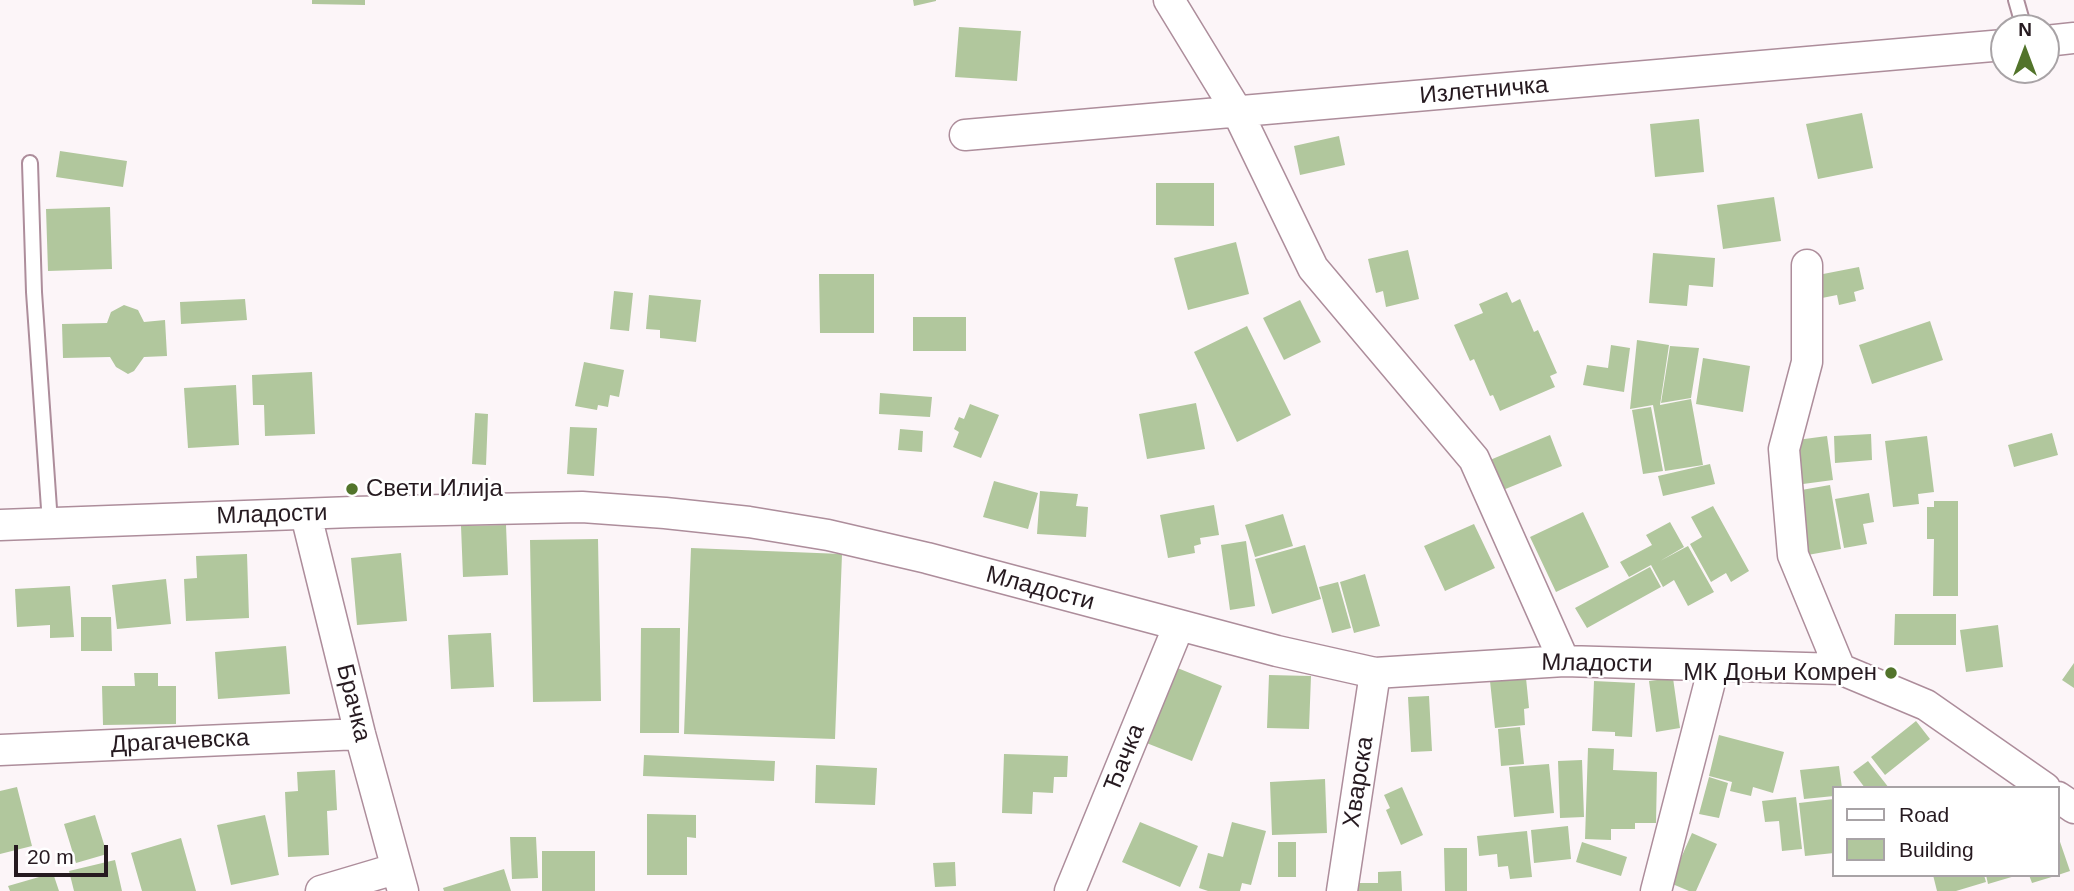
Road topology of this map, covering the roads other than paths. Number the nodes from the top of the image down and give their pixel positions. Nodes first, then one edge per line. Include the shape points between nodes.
1 (1169, 0) edge
2 (1990, 46) edge
3 (1238, 113) junction
4 (965, 135) dead end
5 (30, 163) dead end
6 (1807, 265) dead end
7 (306, 515) junction
8 (50, 523) junction
9 (0, 525) edge
10 (1179, 625) junction
11 (1564, 660) junction
12 (1714, 666) junction
13 (1840, 669) junction
14 (1375, 673) junction
15 (360, 734) junction
16 (0, 750) edge
17 (2042, 786) edge
18 (399, 880) edge
19 (321, 891) edge
20 (1070, 891) edge
21 (1342, 891) edge
22 (1656, 891) edge

1 - 3 street
2 - 3 street, Излетничка
3 - 4 street, Излетничка
3 - 11 street via 1313,268 1474,459
5 - 8 lane
6 - 13 street via 1807,362 1784,449 1785,463 1793,555
7 - 8 street, Младости
7 - 10 street, Младости via 582,507 749,522 927,558
7 - 15 street, Брачка
8 - 9 street, Младости
10 - 14 street, Младости
10 - 20 street, Ђачка
11 - 12 street, Младости
11 - 14 street, Младости
12 - 13 street, Младости
12 - 22 street
13 - 17 street, Младости via 1926,705
14 - 21 street, Хварска
15 - 16 street, Драгачевска
15 - 18 street, Брачка
18 - 19 street

